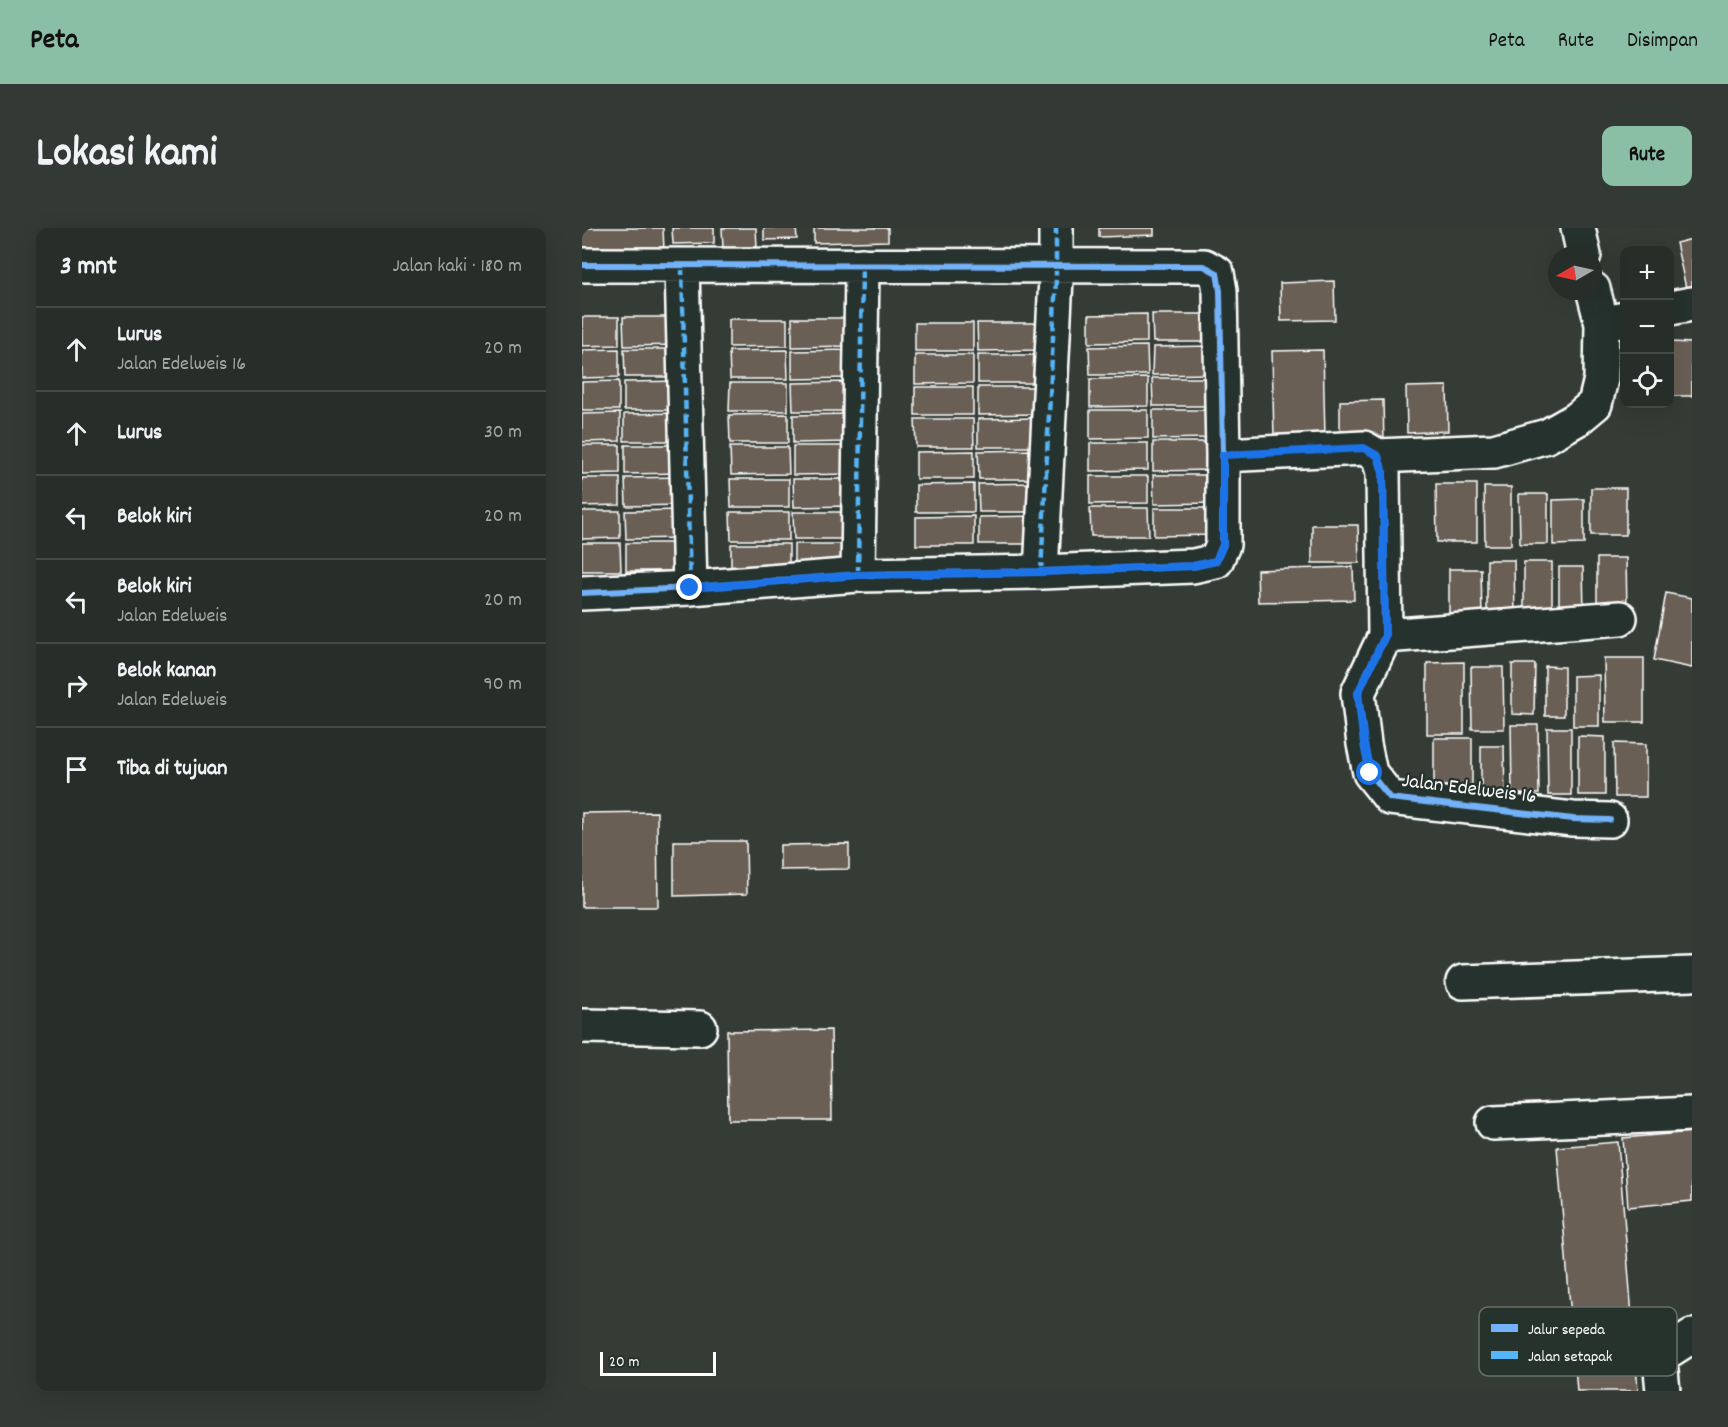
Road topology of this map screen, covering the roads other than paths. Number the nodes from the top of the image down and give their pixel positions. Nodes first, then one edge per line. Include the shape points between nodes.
1 (1056, 228) edge
2 (1578, 228) edge
3 (1582, 246) edge
4 (582, 265) edge
5 (862, 265) junction
6 (1056, 265) junction
7 (682, 266) junction
8 (1600, 300) edge
9 (1692, 304) edge
10 (1674, 307) edge
11 (1613, 321) edge
12 (1223, 455) junction
13 (1378, 456) junction
14 (1041, 572) junction
15 (858, 575) junction
16 (690, 588) junction
17 (582, 593) edge
18 (1620, 618) dead end
19 (1385, 636) junction
20 (1610, 820) dead end
21 (1692, 974) edge
22 (1463, 982) dead end
23 (582, 1026) edge
24 (700, 1028) dead end
25 (1692, 1114) edge
26 (1493, 1123) dead end
27 (1692, 1336) edge
28 (1677, 1345) edge
29 (1662, 1376) edge
30 (1663, 1391) edge

1 - 6 street
2 - 3 street
4 - 7 street
5 - 6 street
5 - 7 street
5 - 15 street
6 - 12 street via 1204,266 1217,273
6 - 14 street
7 - 16 street
8 - 11 street
9 - 10 street
11 - 13 street via 1595,404 1577,419 1547,436 1494,451
12 - 13 street via 1364,448
12 - 14 street via 1223,545 1216,561 1193,566
13 - 19 street via 1383,472
14 - 15 street
15 - 16 street
16 - 17 street
18 - 19 street
19 - 20 street, Jalan Edelweis 16 via 1358,693 1370,773 1390,798
21 - 22 street
23 - 24 street
25 - 26 street
27 - 28 street
29 - 30 street

